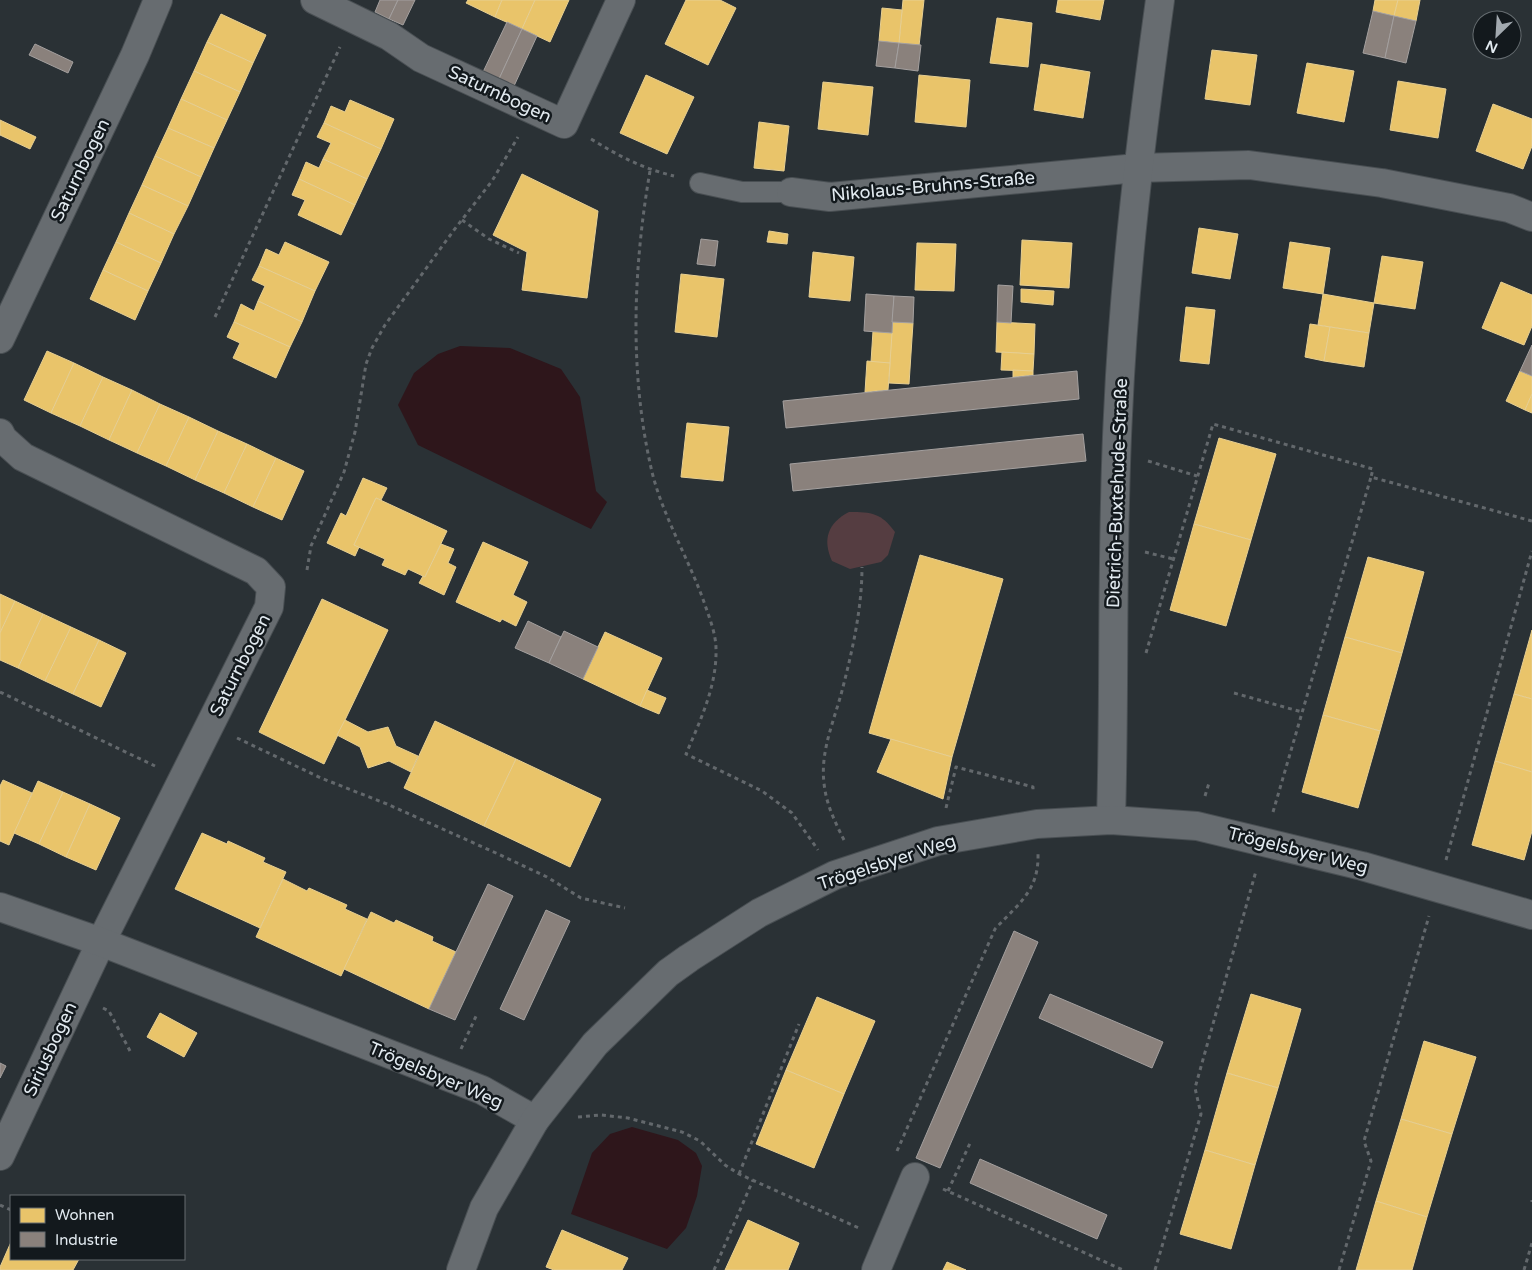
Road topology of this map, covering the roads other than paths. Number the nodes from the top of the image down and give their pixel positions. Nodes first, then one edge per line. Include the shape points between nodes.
1 (158, 0) edge
2 (315, 0) edge
3 (621, 0) edge
4 (1160, 0) edge
5 (1138, 168) junction
6 (700, 183) road end
7 (791, 192) joint
8 (1532, 217) edge
9 (0, 339) edge
10 (0, 433) edge
11 (1111, 820) junction
12 (0, 907) edge
13 (1532, 915) edge
14 (101, 942) junction
15 (535, 1120) junction
16 (0, 1156) edge
17 (915, 1177) road end
18 (461, 1270) edge
19 (876, 1270) edge

1 - 9 street, Saturnbogen
2 - 3 street, Saturnbogen via 388,36 421,58 564,124
4 - 5 street, Dietrich-Buxtehude-Straße
5 - 7 street, Nikolaus-Bruhns-Straße via 830,198
5 - 8 street via 1249,165 1382,183 1509,208
5 - 11 street, Dietrich-Buxtehude-Straße via 1116,452
6 - 7 lane, Nikolaus-Bruhns-Straße via 742,192
10 - 14 street, Saturnbogen via 23,457 256,571 271,587 269,607
11 - 13 street, Trögelsbyer Weg via 1198,826 1362,866
11 - 15 street, Trögelsbyer Weg via 1037,824 938,841 847,871 759,913 668,973 595,1044
12 - 14 street, Trögelsbyer Weg
14 - 15 street, Trögelsbyer Weg via 482,1090
14 - 16 street, Siriusbogen
15 - 18 street via 484,1208
17 - 19 street

